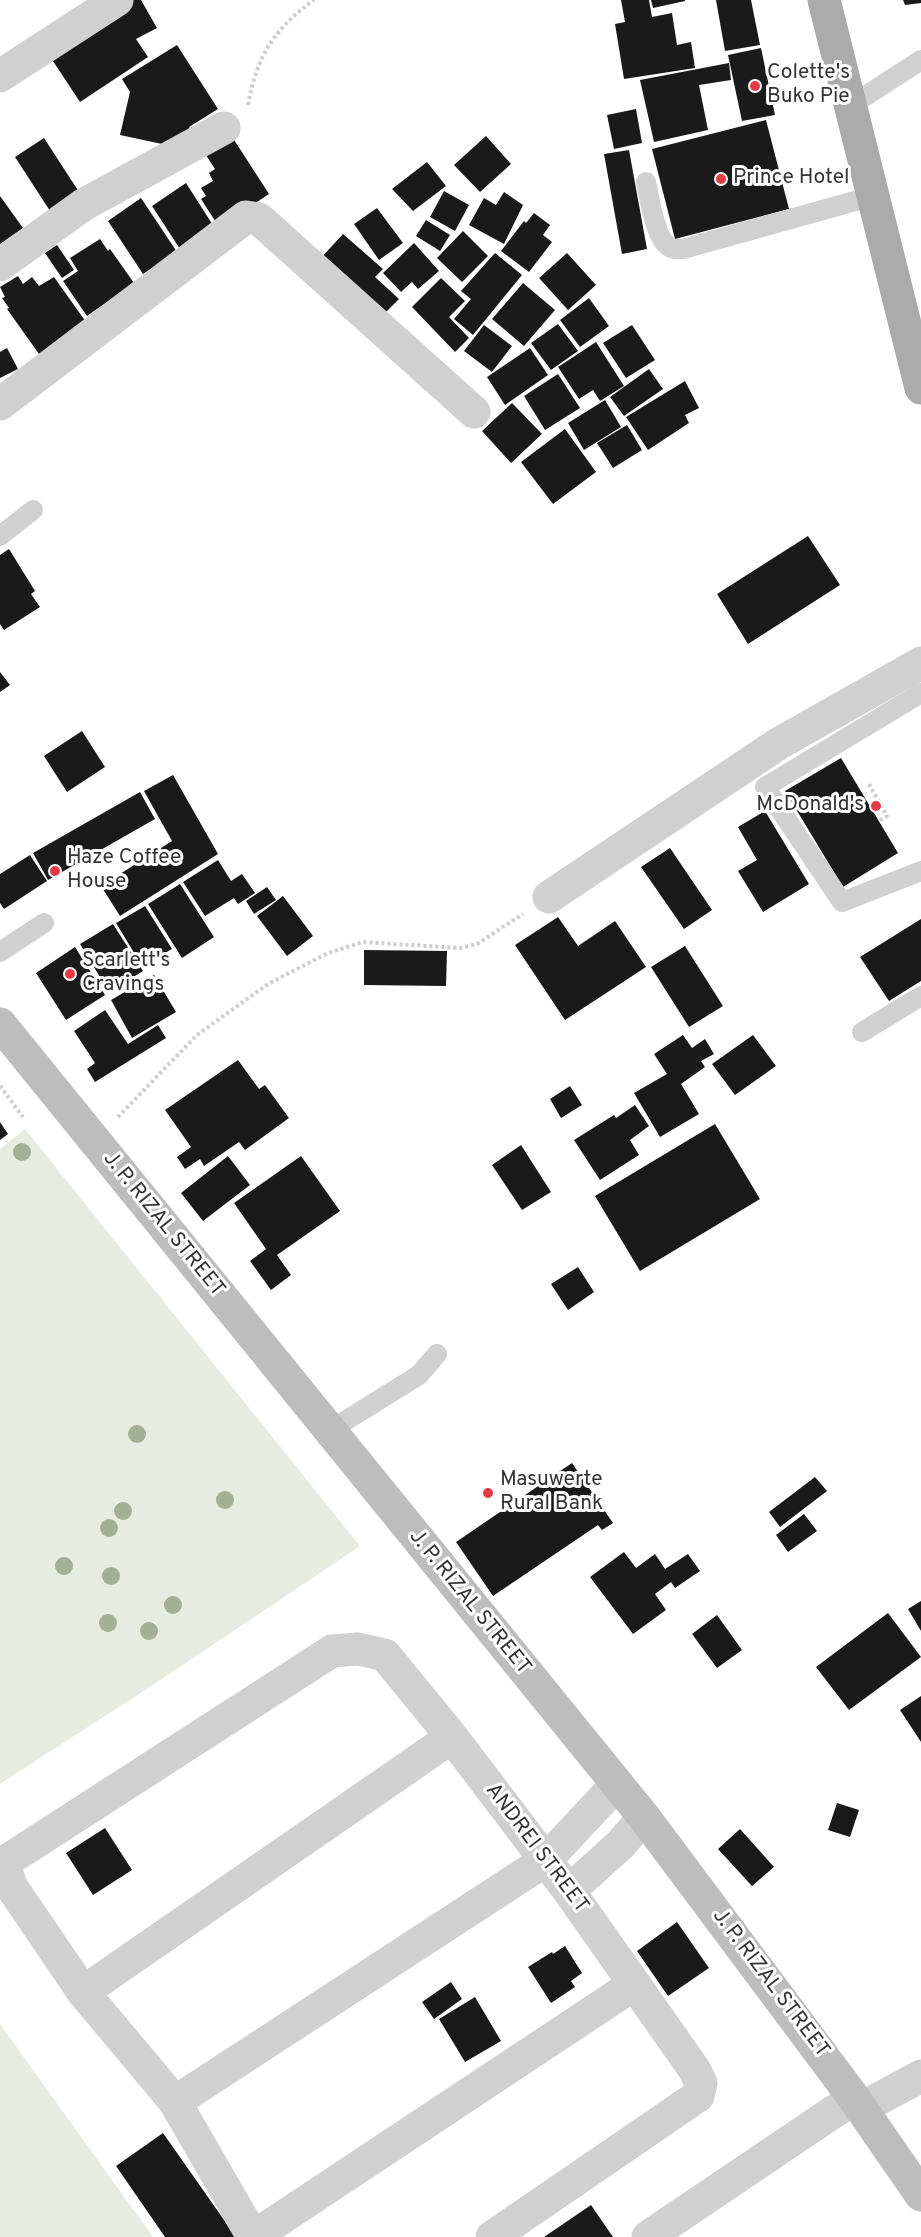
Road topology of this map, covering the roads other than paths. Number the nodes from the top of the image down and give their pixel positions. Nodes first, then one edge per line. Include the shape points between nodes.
1 (117, 0) edge
2 (824, 0) edge
3 (921, 60) edge
4 (0, 76) edge
5 (850, 106) junction
6 (224, 128) road end
7 (646, 182) dead end
8 (873, 196) junction
9 (0, 265) edge
10 (921, 388) edge
11 (0, 404) edge
12 (474, 412) dead end
13 (33, 510) dead end
14 (0, 537) edge
15 (921, 663) edge
16 (921, 693) edge
17 (921, 871) edge
18 (549, 897) road end
19 (44, 923) dead end
20 (0, 952) edge
21 (921, 996) edge
22 (0, 1024) edge
23 (862, 1032) dead end
24 (437, 1354) dead end
25 (329, 1431) junction
26 (452, 1737) junction
27 (617, 1784) junction
28 (644, 1817) junction
29 (546, 1860) junction
30 (569, 1891) junction
31 (633, 1985) junction
32 (83, 1992) junction
33 (921, 2076) edge
34 (175, 2102) junction
35 (858, 2103) junction
36 (921, 2195) edge
37 (253, 2237) edge
38 (492, 2237) edge
39 (648, 2237) edge

1 - 4 street
2 - 5 main road
3 - 5 lane
5 - 8 main road
6 - 9 street via 83,205
7 - 8 lane via 659,234 664,244 673,249
8 - 10 main road
11 - 12 street via 246,217 259,219
13 - 14 lane
15 - 18 street via 778,744
16 - 17 lane via 765,787 842,902
19 - 20 lane
21 - 23 lane
22 - 25 main road, J. P. RIZAL STREET
24 - 25 lane via 419,1375
25 - 27 main road, J. P. RIZAL STREET
26 - 29 street, ANDREI STREET
26 - 32 street
26 - 32 street, ANDREI STREET via 385,1655 358,1648 332,1651 8,1860 6,1870 11,1886
27 - 28 main road, J. P. RIZAL STREET
27 - 29 street
28 - 30 street via 621,1844
28 - 35 main road, J. P. RIZAL STREET
29 - 30 street, ANDREI STREET
29 - 34 street
30 - 31 street, ANDREI STREET
31 - 37 street
31 - 38 street, ANDREI STREET via 694,2068 701,2083 698,2096
32 - 34 street
33 - 35 street
34 - 37 street
35 - 36 main road, J. P. RIZAL STREET
35 - 39 street

